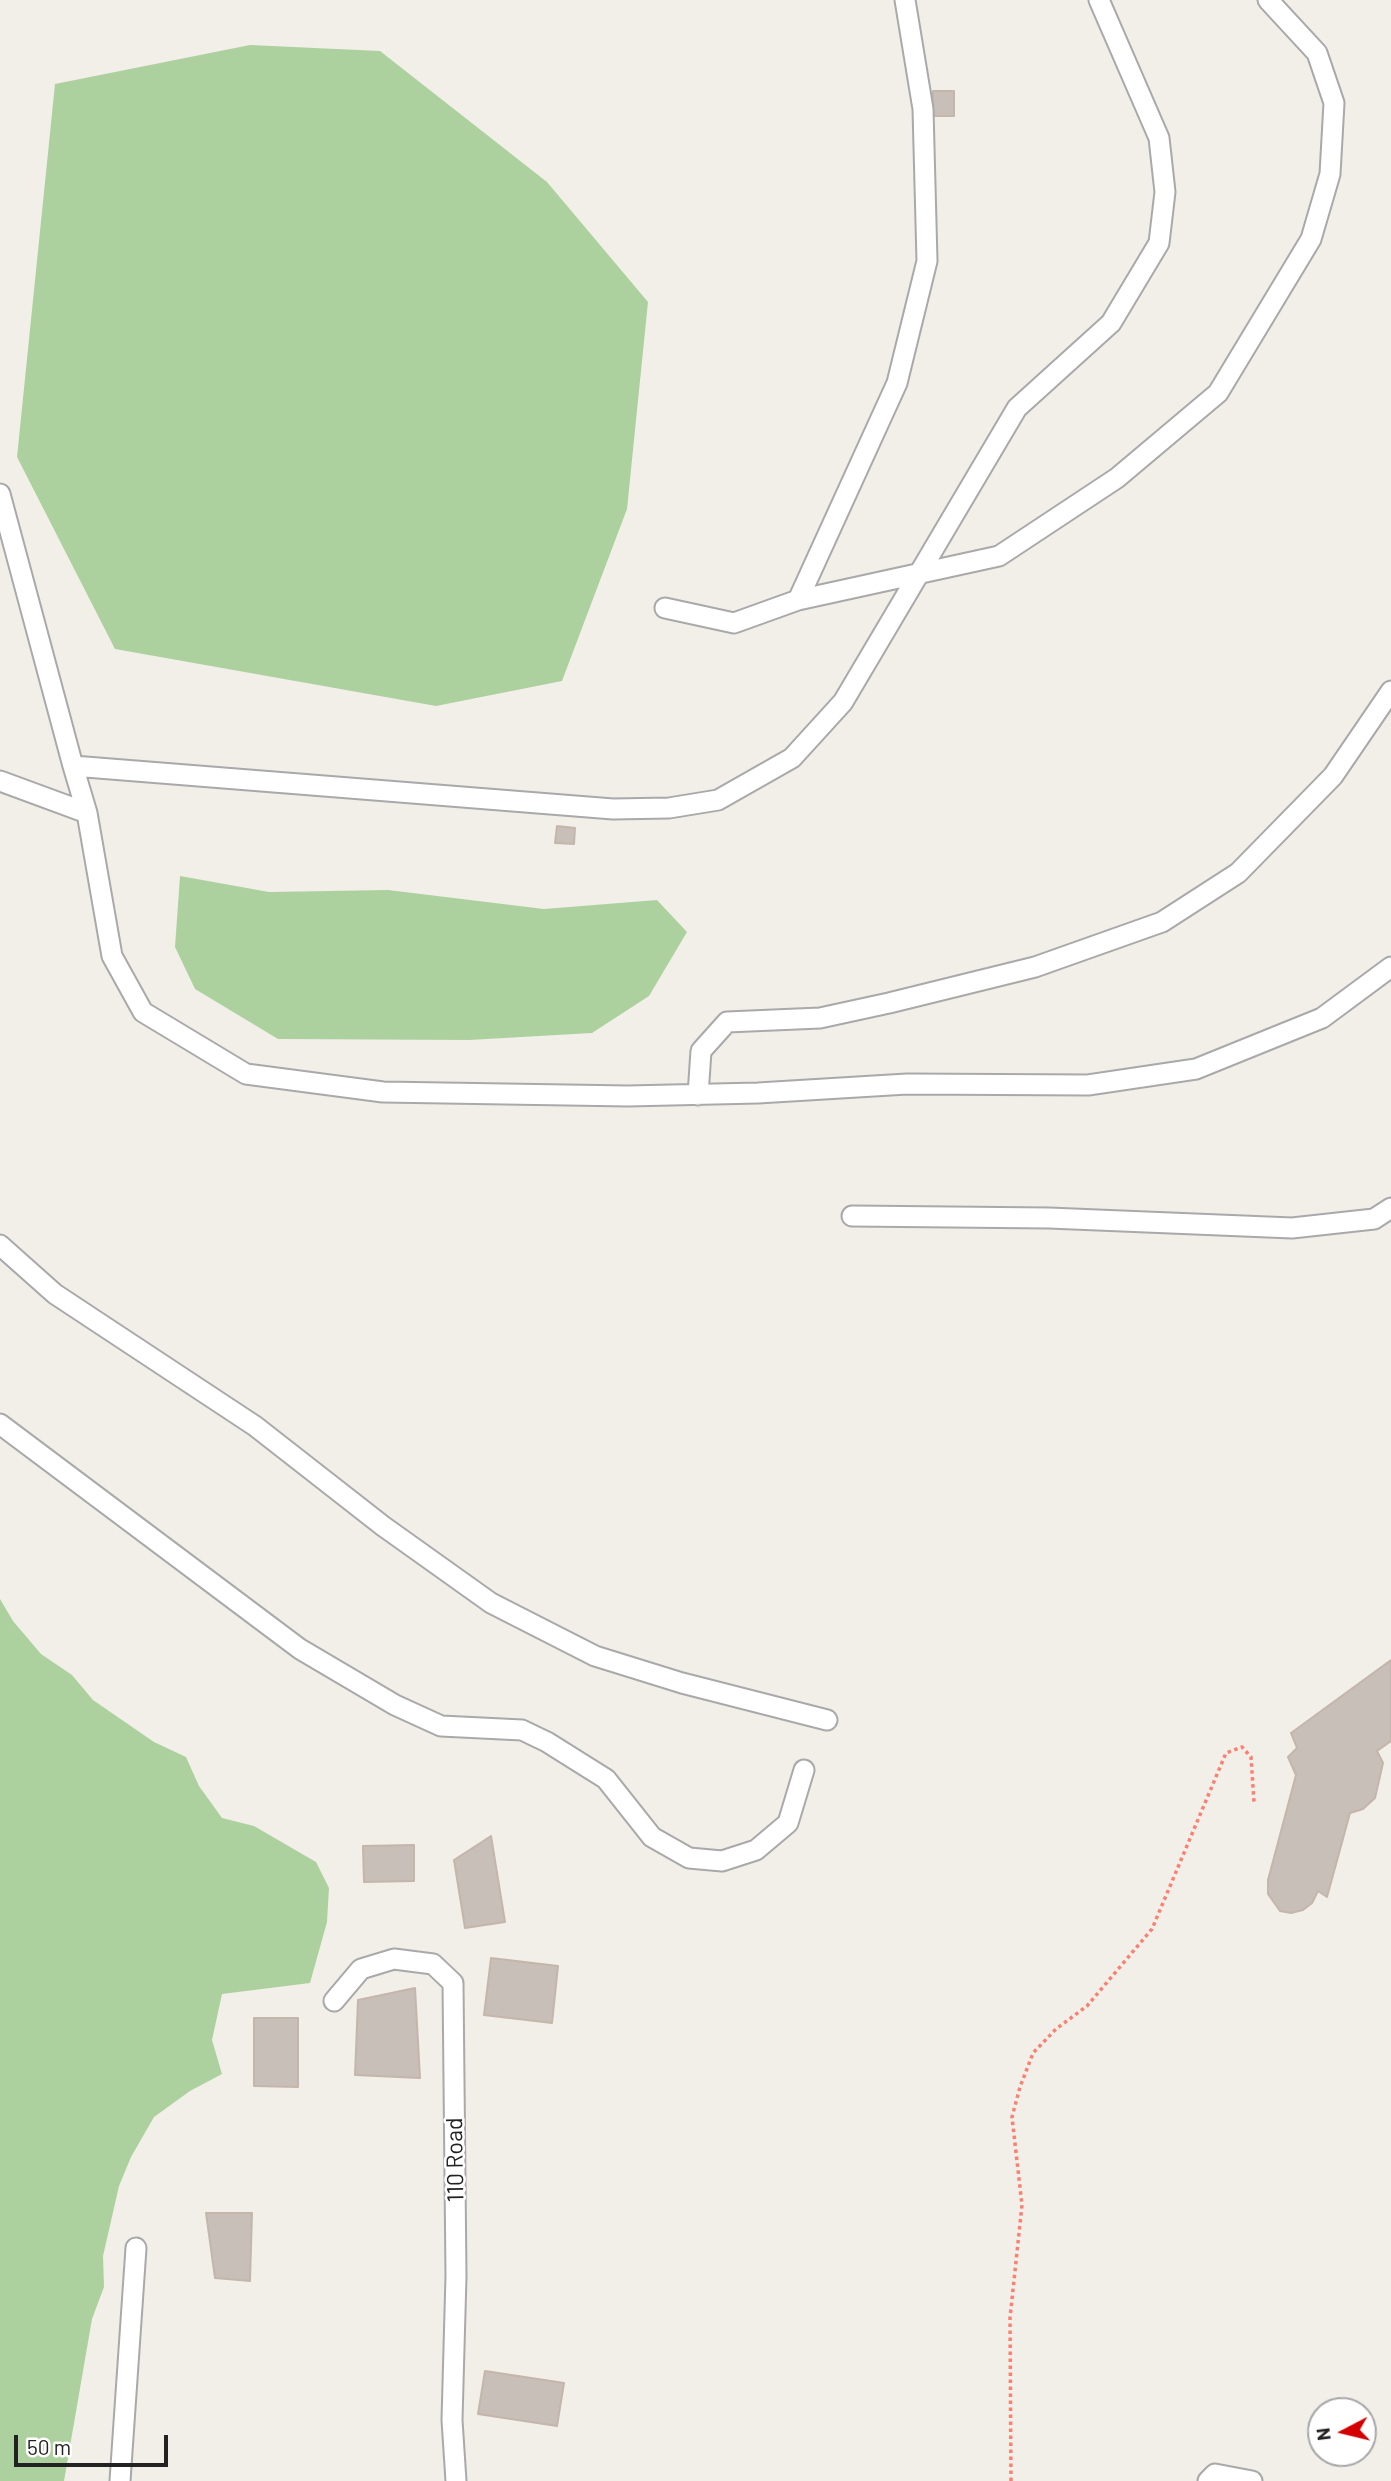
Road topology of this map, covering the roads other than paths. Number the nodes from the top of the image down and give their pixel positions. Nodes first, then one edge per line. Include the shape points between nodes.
1 (905, 0) edge
2 (1099, 0) edge
3 (1268, 0) edge
4 (0, 494) edge
5 (918, 574) junction
6 (797, 600) junction
7 (665, 608) dead end
8 (1391, 691) edge
9 (73, 766) junction
10 (0, 781) edge
11 (87, 813) junction
12 (1391, 967) edge
13 (698, 1095) junction
14 (1391, 1209) edge
15 (852, 1216) dead end
16 (0, 1245) edge
17 (0, 1424) edge
18 (827, 1720) dead end
19 (804, 1770) dead end
20 (334, 2001) dead end
21 (136, 2248) dead end
22 (120, 2481) edge
23 (456, 2481) edge
24 (1208, 2481) edge
25 (1252, 2481) edge

1 - 6 street via 923,109 927,261 897,383
2 - 5 street via 1159,138 1165,192 1159,243 1111,323 1017,408
3 - 5 street via 1317,53 1334,103 1330,174 1311,239 1226,381 1218,393 1117,478 999,556
4 - 9 street
5 - 6 street
5 - 9 street via 843,702 792,758 718,800 669,808 613,809
6 - 7 street via 734,623
8 - 13 street via 1333,776 1238,873 1162,922 1035,967 890,1003 820,1018 727,1022 701,1051
9 - 11 street
10 - 11 street
11 - 13 street via 112,956 143,1012 246,1074 383,1092
12 - 13 street via 1322,1018 1196,1069 1088,1086 907,1084
14 - 15 street via 1374,1219 1292,1228
16 - 18 street via 54,1294 256,1426 491,1603 595,1656
17 - 19 street via 300,1649 395,1705 441,1726 522,1730 547,1742 606,1779 652,1837 689,1858 722,1861 756,1850 788,1823
20 - 23 street, 110 Road via 361,1969 394,1959 433,1964 453,1983 456,2276 452,2420
21 - 22 street
24 - 25 street via 1215,2474

